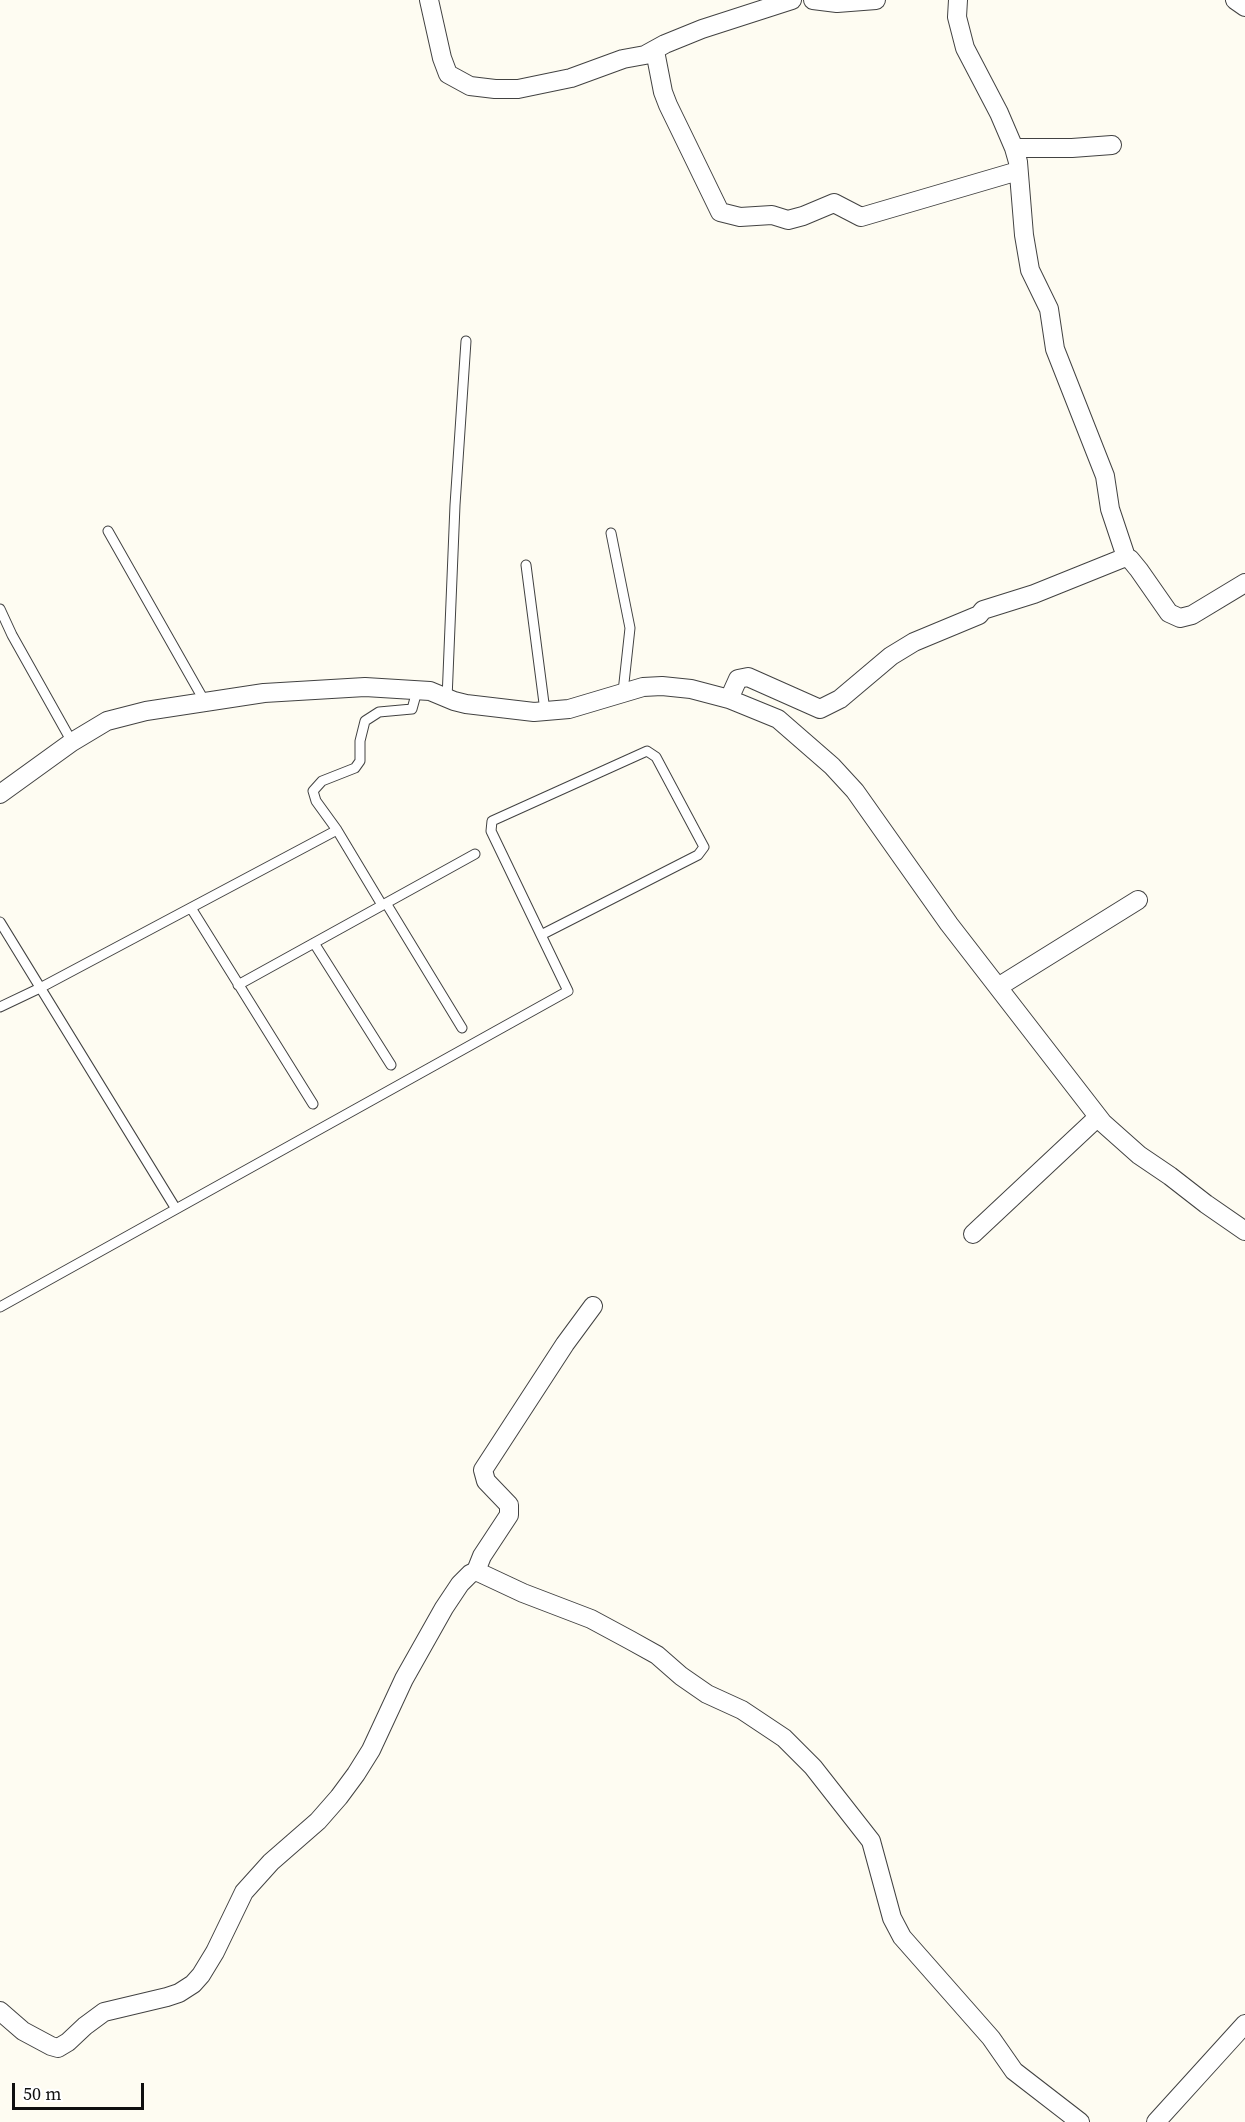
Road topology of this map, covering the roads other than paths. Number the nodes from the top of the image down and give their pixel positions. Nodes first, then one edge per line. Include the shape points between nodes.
1 (429, 0) edge
2 (792, 0) edge
3 (813, 0) edge
4 (876, 0) edge
5 (958, 0) edge
6 (1235, 0) edge
7 (1245, 7) edge
8 (655, 51) junction
9 (1112, 145) dead end
10 (1014, 148) junction
11 (1018, 171) junction
12 (466, 341) dead end
13 (108, 531) dead end
14 (611, 533) dead end
15 (1126, 557) junction
16 (526, 565) dead end
17 (1245, 584) edge
18 (0, 609) edge
19 (417, 691) junction
20 (623, 692) junction
21 (447, 699) junction
22 (729, 699) junction
23 (205, 702) junction
24 (545, 711) junction
25 (72, 742) junction
26 (0, 794) edge
27 (337, 830) junction
28 (475, 854) dead end
29 (1138, 900) dead end
30 (384, 904) junction
31 (190, 908) junction
32 (0, 922) edge
33 (541, 935) junction
34 (314, 943) junction
35 (238, 985) junction
36 (998, 987) junction
37 (40, 988) junction
38 (0, 1007) edge
39 (462, 1028) dead end
40 (392, 1065) dead end
41 (313, 1104) dead end
42 (1098, 1117) junction
43 (176, 1209) junction
44 (1245, 1231) edge
45 (973, 1234) dead end
46 (0, 1306) edge
47 (593, 1306) dead end
48 (476, 1571) junction
49 (0, 2011) edge
50 (1245, 2024) edge
51 (1080, 2122) edge
52 (1156, 2122) edge

1 - 8 street via 448,74 481,89 518,89 571,78
2 - 8 street via 702,29
3 - 4 street
5 - 10 street via 957,17 965,48
6 - 7 street
8 - 11 street via 668,105 720,212 740,217 772,214 788,220 834,203 861,217
9 - 10 street
10 - 11 street
11 - 15 street via 1030,270 1049,309 1055,349 1105,476 1110,509
12 - 21 lane
13 - 23 lane
14 - 20 lane via 630,628
15 - 17 street via 1169,613 1180,618
15 - 22 street via 982,610 979,615 914,642 831,705 820,709 742,677
16 - 24 lane
18 - 25 lane
19 - 21 street via 430,691
19 - 23 street via 365,687 298,690
19 - 27 lane via 412,709 379,712 365,721 360,761 355,768 322,781 313,791
20 - 22 street via 662,686
20 - 24 street via 569,709
21 - 24 street
22 - 36 street via 778,719 855,790
23 - 25 street via 107,721
25 - 26 street
27 - 30 lane
27 - 31 lane
28 - 30 lane
29 - 36 street
30 - 34 lane
30 - 39 lane
31 - 35 lane
31 - 37 lane
32 - 37 lane
33 - 33 lane via 491,831 492,821 647,751 656,757 704,847 698,855
33 - 43 lane via 568,991
34 - 35 lane
34 - 40 lane
35 - 41 lane
36 - 42 street
37 - 38 lane
37 - 43 lane
42 - 44 street via 1139,1155
42 - 45 street
43 - 46 lane
47 - 48 street via 483,1470 486,1481 509,1504 509,1515
48 - 49 street via 460,1584 444,1608 356,1774 318,1821 244,1892 214,1952 193,1983 167,1997 105,2012 58,2048 23,2031
48 - 51 street via 591,1619 630,1640 657,1655 707,1694 742,1710 784,1738 813,1767 871,1841 892,1918 902,1937 992,2038 1014,2071
50 - 52 street

